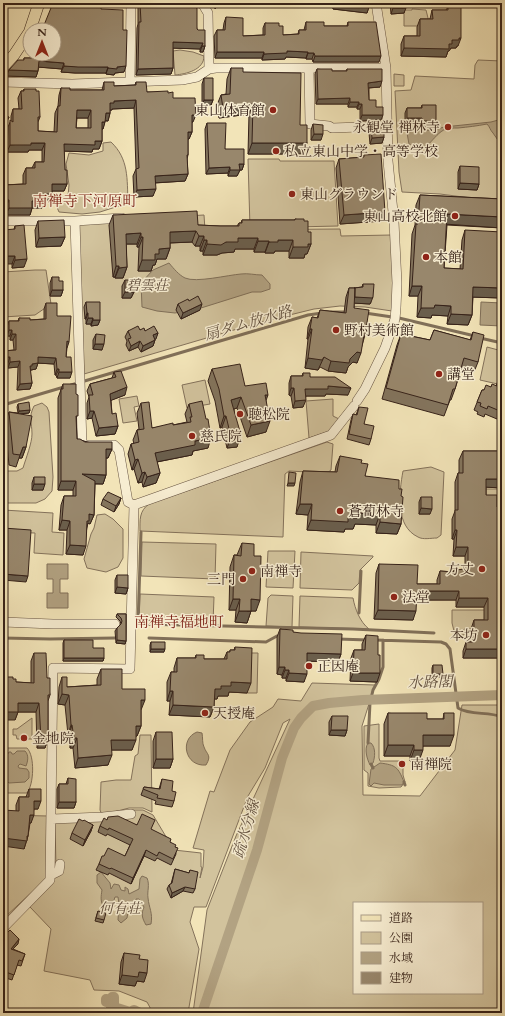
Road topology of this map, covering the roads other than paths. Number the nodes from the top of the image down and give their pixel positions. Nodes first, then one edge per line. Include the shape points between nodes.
1 (39, 3) edge
2 (131, 3) edge
3 (202, 3) edge
4 (376, 3) edge
5 (33, 22) edge
6 (22, 42) edge
7 (3, 67) edge
8 (309, 68) junction
9 (386, 68) junction
10 (209, 69) junction
11 (3, 82) edge
12 (130, 83) junction
13 (388, 126) junction
14 (129, 218) edge
15 (3, 221) edge
16 (75, 221) junction
17 (134, 505) junction
18 (3, 622) edge
19 (116, 624) dead end
20 (131, 814) dead end
21 (52, 820) junction
22 (60, 864) dead end
23 (51, 875) junction
24 (3, 928) edge

1 - 5 main road
2 - 12 street
3 - 10 street via 208,13
4 - 9 street
6 - 7 main road
8 - 9 street
8 - 10 street
8 - 13 street via 310,124 332,128
9 - 13 street
10 - 12 street via 197,78
11 - 12 street
13 - 17 street via 388,162 397,283 396,318 385,348 356,404 331,435
14 - 16 street
15 - 16 street
16 - 17 street via 82,445 114,444 119,450 128,502
17 - 21 street via 128,624 130,669 53,668
18 - 19 street
20 - 21 street
21 - 23 street
22 - 23 street via 59,871
23 - 24 street via 50,880

